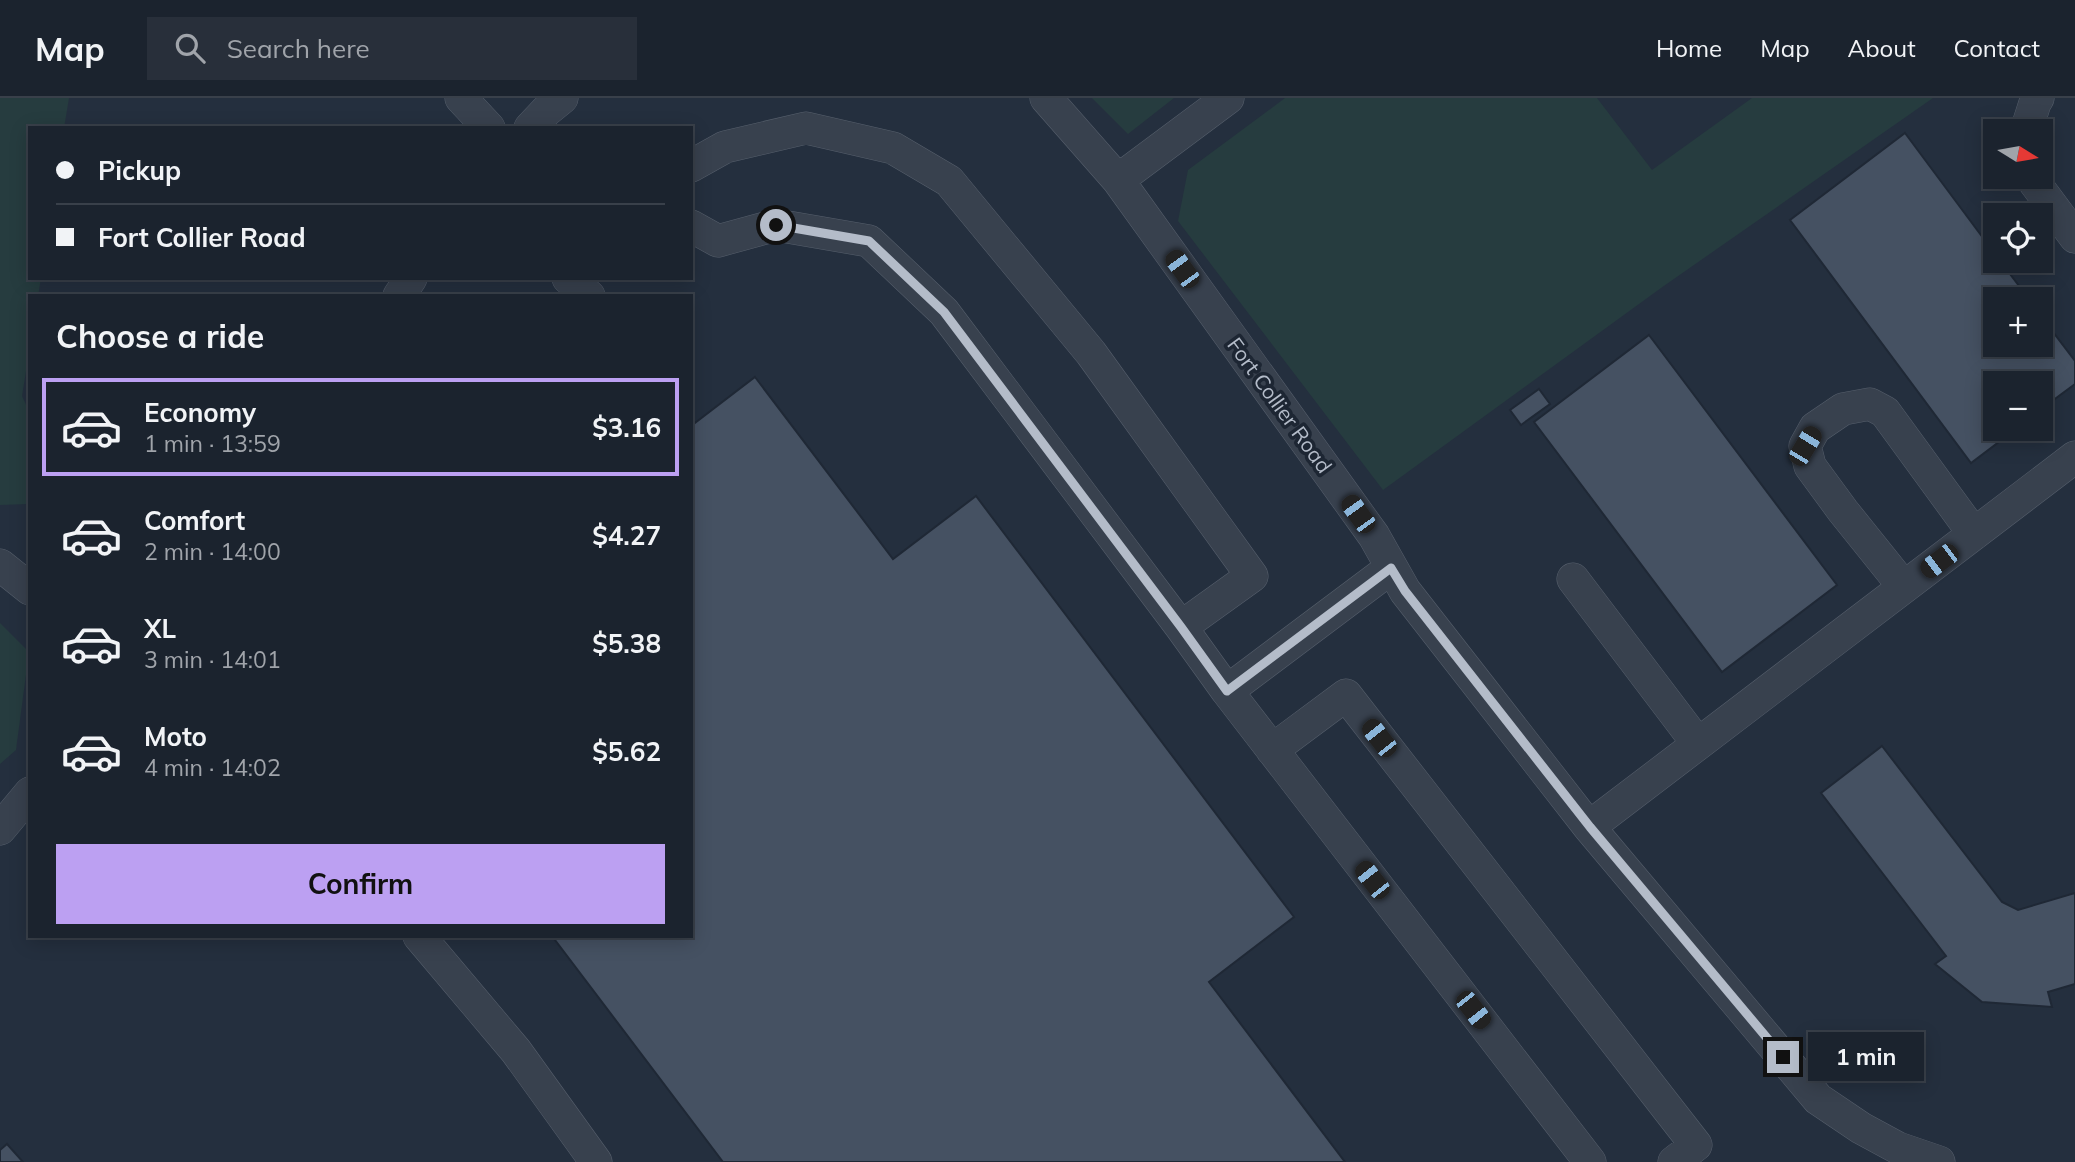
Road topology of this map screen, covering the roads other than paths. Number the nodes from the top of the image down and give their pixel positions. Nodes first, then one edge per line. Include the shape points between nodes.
1 (461, 98) edge
2 (562, 98) edge
3 (1046, 98) edge
4 (1228, 98) edge
5 (2038, 98) edge
6 (2030, 119) edge
7 (487, 126) edge
8 (532, 126) edge
9 (693, 165) edge
10 (1118, 180) junction
11 (2039, 189) edge
12 (693, 227) edge
13 (2075, 237) edge
14 (566, 280) edge
15 (570, 280) edge
16 (556, 294) edge
17 (587, 294) edge
18 (2075, 457) edge
19 (1974, 534) junction
20 (0, 565) edge
21 (1391, 568) junction
22 (1573, 579) dead end
23 (28, 587) edge
24 (1904, 587) junction
25 (1181, 627) junction
26 (1227, 691) junction
27 (1698, 744) junction
28 (1272, 750) junction
29 (28, 795) edge
30 (1590, 827) junction
31 (0, 829) edge
32 (421, 938) edge
33 (596, 1162) edge
34 (1590, 1162) edge
35 (1674, 1162) edge
36 (1939, 1162) edge

1 - 7 street
2 - 8 street
3 - 10 street, Fort Collier Road
4 - 10 street
5 - 6 street
9 - 25 street via 725,147 806,128 893,148 948,181 1091,353 1252,576
10 - 21 street, Fort Collier Road via 1374,536
11 - 13 street
12 - 25 street via 718,241 776,225 869,241 944,312
14 - 16 street
15 - 17 street
18 - 19 street
19 - 24 street
19 - 24 street via 1885,412 1870,404 1843,409 1815,429 1805,446 1810,466
20 - 23 street
21 - 26 street
21 - 30 street, Fort Collier Road
22 - 27 street
24 - 27 street
25 - 26 street
26 - 28 street
27 - 30 street
28 - 34 street
28 - 35 street via 1346,695 1696,1145
29 - 31 street
30 - 36 street, Fort Collier Road via 1818,1099 1873,1135
32 - 33 street via 516,1051

